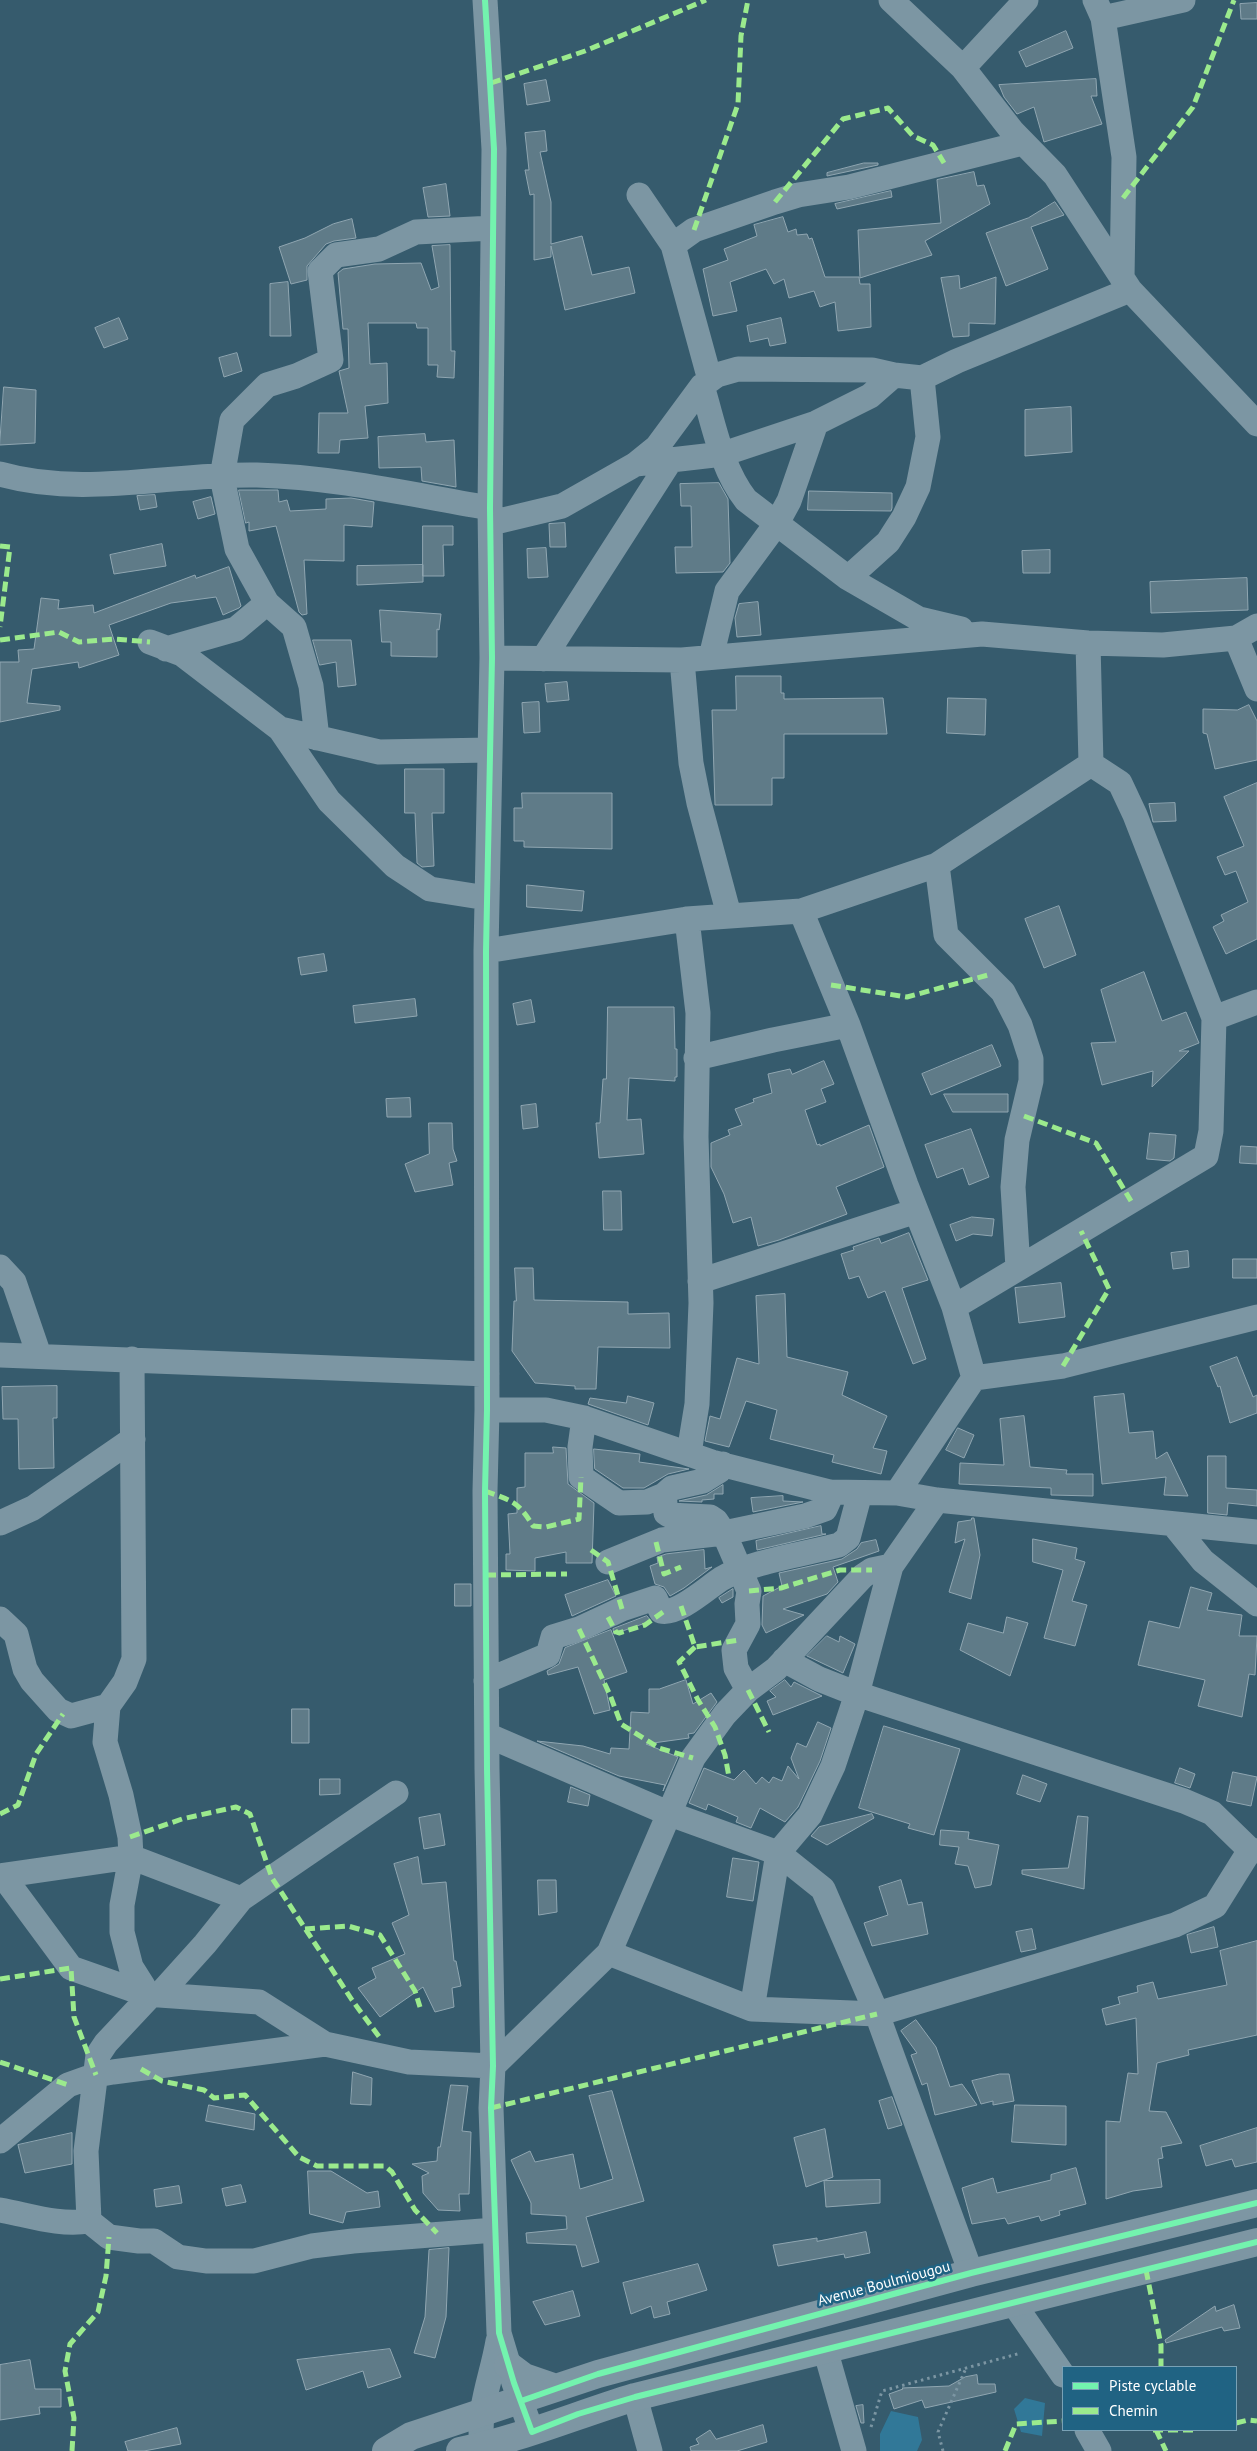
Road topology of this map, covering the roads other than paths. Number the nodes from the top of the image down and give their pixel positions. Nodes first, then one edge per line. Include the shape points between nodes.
1 (485, 0) edge
2 (891, 0) edge
3 (1026, 0) edge
4 (1183, 0) edge
5 (1099, 9) edge
6 (963, 68) junction
7 (1023, 142) junction
8 (639, 194) dead end
9 (493, 228) junction
10 (673, 246) junction
11 (1126, 284) junction
12 (894, 375) junction
13 (922, 378) junction
14 (706, 383) junction
15 (816, 423) junction
16 (1257, 424) edge
17 (723, 454) junction
18 (670, 461) junction
19 (636, 464) junction
20 (0, 474) edge
21 (222, 477) junction
22 (491, 515) junction
23 (776, 523) junction
24 (848, 578) junction
25 (267, 603) junction
26 (1246, 632) edge
27 (982, 634) junction
28 (1088, 643) junction
29 (711, 657) junction
30 (492, 658) junction
31 (543, 659) junction
32 (682, 660) junction
33 (1257, 689) edge
34 (280, 729) junction
35 (318, 738) junction
36 (490, 750) junction
37 (1091, 764) junction
38 (938, 865) junction
39 (487, 898) junction
40 (801, 911) junction
41 (730, 915) junction
42 (687, 919) junction
43 (486, 951) junction
44 (1257, 1002) edge
45 (1214, 1018) junction
46 (848, 1025) junction
47 (696, 1058) junction
48 (916, 1210) junction
49 (0, 1267) edge
50 (1018, 1268) junction
51 (700, 1282) junction
52 (954, 1307) junction
53 (1257, 1317) edge
54 (0, 1355) edge
55 (39, 1355) junction
56 (132, 1359) junction
57 (487, 1374) junction
58 (974, 1378) junction
59 (487, 1410) junction
60 (584, 1418) junction
61 (132, 1439) junction
62 (689, 1453) junction
63 (723, 1464) junction
64 (830, 1492) junction
65 (860, 1493) junction
66 (897, 1493) junction
67 (664, 1495) junction
68 (937, 1500) junction
69 (0, 1523) edge
70 (1173, 1524) junction
71 (1257, 1532) edge
72 (724, 1533) junction
73 (608, 1562) dead end
74 (891, 1566) junction
75 (740, 1571) junction
76 (1257, 1604) edge
77 (0, 1620) edge
78 (784, 1660) junction
79 (486, 1681) junction
80 (748, 1690) junction
81 (857, 1694) junction
82 (108, 1706) junction
83 (487, 1735) junction
84 (396, 1793) dead end
85 (670, 1814) junction
86 (1254, 1850) edge
87 (778, 1853) junction
88 (132, 1857) junction
89 (2, 1876) edge
90 (241, 1899) junction
91 (609, 1953) junction
92 (152, 1995) junction
93 (752, 2009) junction
94 (877, 2014) junction
95 (325, 2044) junction
96 (493, 2066) junction
97 (96, 2075) junction
98 (0, 2141) edge
99 (1257, 2202) edge
100 (0, 2210) edge
101 (89, 2221) junction
102 (495, 2230) junction
103 (1257, 2242) edge
104 (971, 2273) junction
105 (1014, 2304) junction
106 (499, 2334) junction
107 (825, 2349) junction
108 (508, 2365) junction
109 (1062, 2374) edge
110 (556, 2388) junction
111 (635, 2397) junction
112 (522, 2401) junction
113 (480, 2413) junction
114 (1088, 2431) edge
115 (532, 2432) junction
116 (861, 2442) edge
117 (471, 2449) edge
118 (386, 2451) edge
119 (650, 2451) edge
120 (1099, 2451) edge

1 - 9 street via 494,149
2 - 6 street
3 - 6 street
4 - 5 street
5 - 11 street via 1124,158
6 - 7 street
7 - 10 street via 849,187 798,195 694,230
7 - 11 street via 1055,175
8 - 10 street
9 - 21 street via 416,232 379,249 336,255 320,271 332,360 267,385 232,420
9 - 22 street
10 - 14 street
11 - 13 street
11 - 16 street
12 - 13 street
12 - 14 street via 872,370 738,369 718,375
12 - 15 street via 870,396
13 - 24 street via 928,437 918,487 888,542
14 - 17 street
14 - 19 street via 657,448
15 - 17 street
15 - 23 street via 788,501
17 - 18 street
17 - 23 street via 736,486 746,500
18 - 19 street
18 - 31 street
19 - 22 street via 562,506
20 - 21 street via 19,480 62,484
21 - 22 street via 256,475 324,480
21 - 25 street via 237,549
22 - 30 street
23 - 24 street
23 - 29 street via 727,591
24 - 27 street via 919,619
25 - 34 street via 236,629 158,645 182,654
25 - 35 street via 294,627 311,686
26 - 28 street via 1163,645
26 - 33 street
27 - 28 street
27 - 29 street
28 - 37 street
29 - 32 street
30 - 31 street
30 - 36 street
31 - 32 street
32 - 41 street via 691,763
34 - 35 street
34 - 39 street via 329,801 395,866 430,889
35 - 36 street via 379,752
36 - 39 street
37 - 38 street
37 - 45 street via 1120,783 1124,791
38 - 40 street
38 - 50 street via 946,935 1003,992 1020,1025 1031,1059 1031,1082 1017,1140 1013,1187
39 - 43 street
40 - 41 street
40 - 46 street
41 - 42 street
42 - 43 street
42 - 47 street via 698,1013
43 - 57 street
44 - 45 street
45 - 50 street via 1211,1131 1206,1156
46 - 47 street
46 - 48 street
47 - 51 street
48 - 51 street
48 - 52 street
49 - 55 street via 14,1282
50 - 52 street
51 - 62 street via 697,1404
52 - 58 street
53 - 58 street via 1063,1366
54 - 55 street
55 - 56 street
56 - 57 street
56 - 61 street
57 - 59 street
58 - 66 street
59 - 60 street via 546,1410
59 - 79 street
60 - 62 street
60 - 67 street via 580,1447 582,1479 623,1504 647,1502
61 - 69 street via 33,1508
61 - 82 street via 134,1659 126,1682
62 - 63 street
63 - 64 street
63 - 67 street via 719,1471 703,1482 672,1488
64 - 65 street
64 - 72 street via 825,1509
65 - 66 street
65 - 75 street via 845,1542
66 - 68 street
67 - 72 street via 669,1515 710,1518 716,1520
68 - 70 street
68 - 74 street
70 - 71 street
70 - 76 street via 1203,1561
72 - 73 street via 662,1540
72 - 75 street
74 - 78 street via 872,1570 863,1576
74 - 81 street
75 - 79 street via 665,1612 652,1598 552,1637 548,1655
75 - 80 street via 749,1591 748,1624 734,1650 736,1668
77 - 82 street via 16,1634 25,1669 32,1681 58,1710 71,1716
78 - 80 street
78 - 81 street via 819,1680
79 - 83 street
80 - 85 street via 725,1714 693,1758
81 - 86 street via 1184,1801 1212,1813
81 - 87 street via 833,1766 810,1815
82 - 88 street via 106,1742 122,1795
83 - 85 street
83 - 96 street
84 - 90 street
85 - 87 street
85 - 91 street
86 - 94 street via 1215,1906 1174,1925
87 - 93 street
87 - 94 street via 823,1889
88 - 89 street
88 - 90 street
88 - 92 street via 122,1905 122,1932 131,1967
89 - 92 street via 71,1968
90 - 92 street via 205,1944
91 - 93 street
91 - 96 street
92 - 95 street via 259,2002
92 - 97 street via 106,2043 98,2055
93 - 94 street
94 - 104 street
95 - 96 street via 409,2062
95 - 97 street
96 - 102 street via 491,2108
97 - 98 street via 68,2085
97 - 101 street via 86,2151
99 - 104 highway, Avenue Boulmiougou
100 - 101 street via 52,2221
101 - 102 street via 109,2237 154,2241 178,2257 206,2262 254,2261 312,2246 353,2241
102 - 106 street
103 - 105 highway
104 - 110 highway, Avenue Boulmiougou
105 - 107 highway
105 - 109 street
106 - 108 street
106 - 113 street
107 - 111 highway
107 - 116 street
108 - 110 highway via 524,2377
108 - 112 street
110 - 112 highway, Avenue Boulmiougou
111 - 115 highway
111 - 119 street
112 - 113 highway, Avenue Boulmiougou
112 - 115 street
113 - 117 street
113 - 118 highway, Avenue Boulmiougou via 411,2436
114 - 120 street
115 - 117 highway

